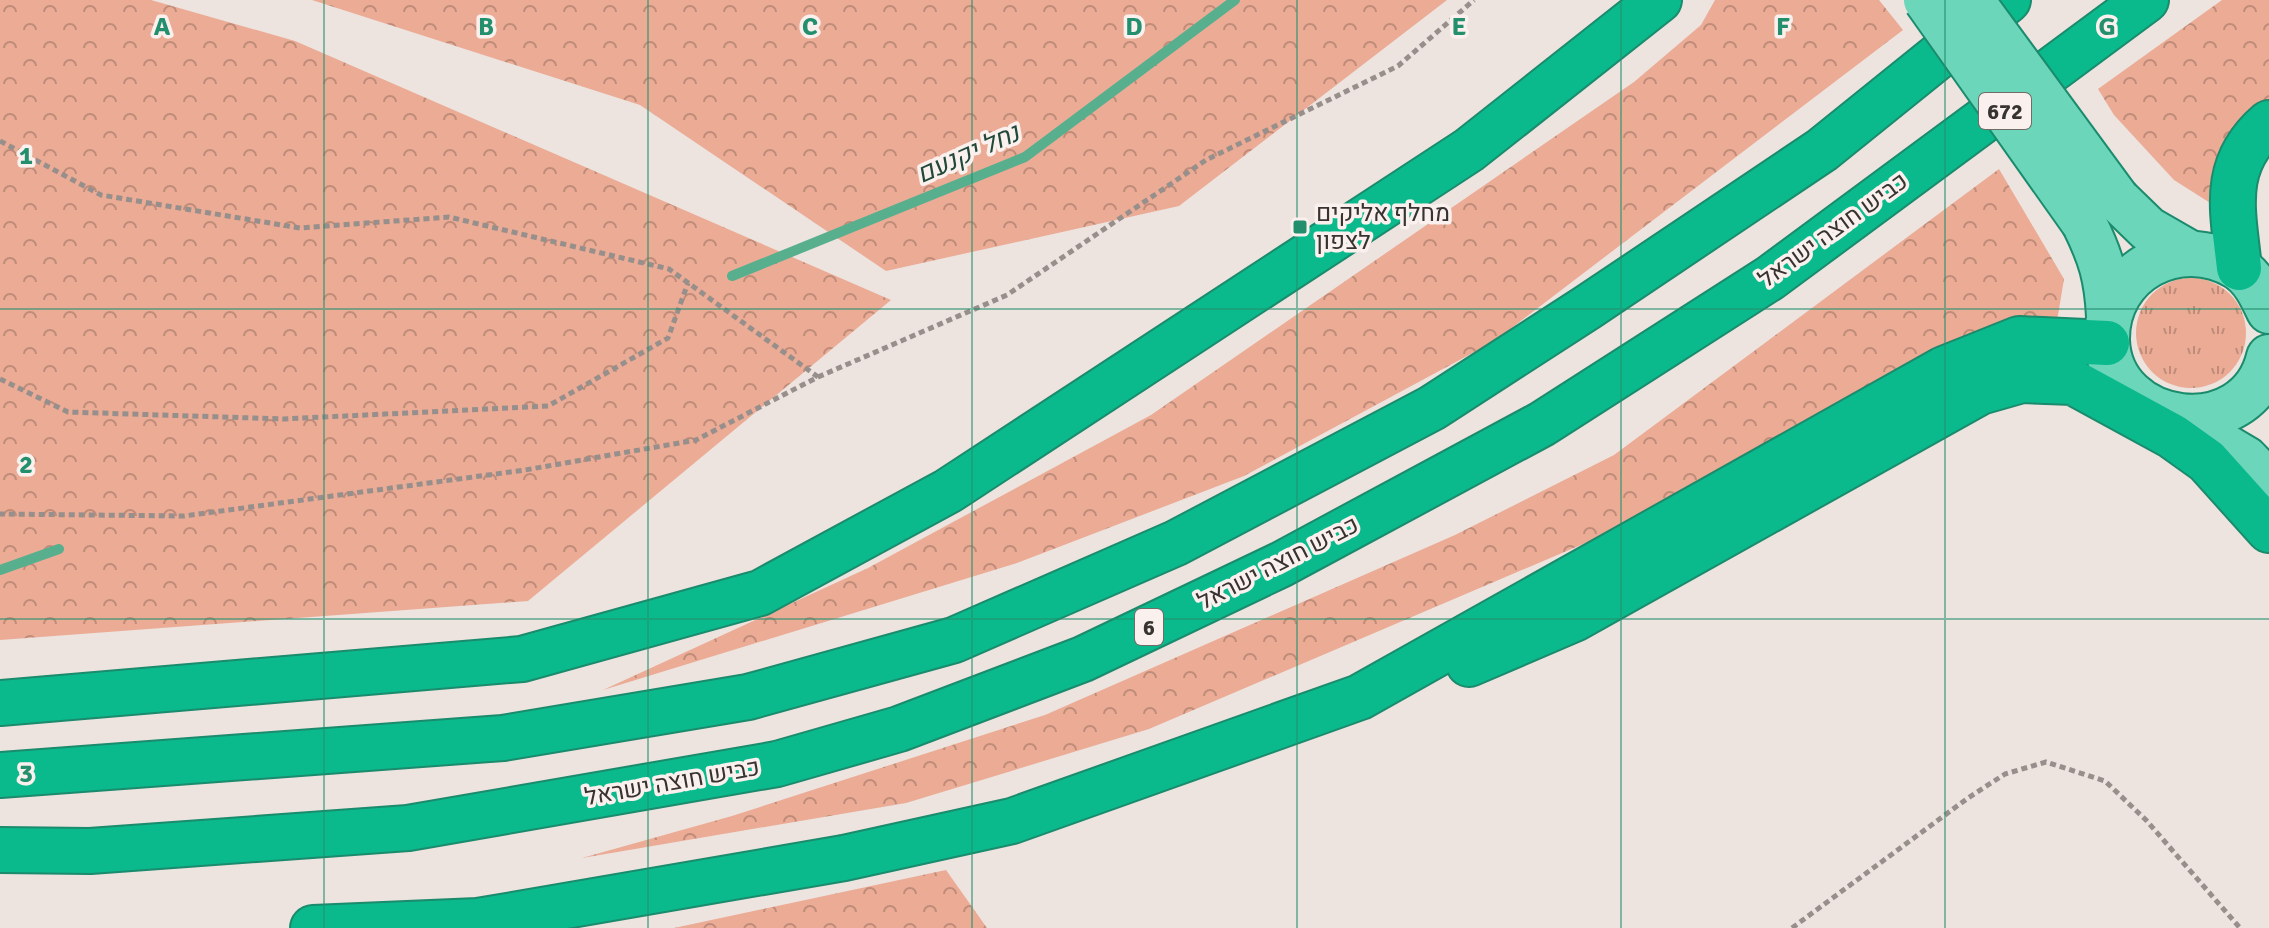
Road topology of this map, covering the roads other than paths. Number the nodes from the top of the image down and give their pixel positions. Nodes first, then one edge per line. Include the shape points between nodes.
1 (1624, 0) edge
2 (1659, 0) edge
3 (1926, 0) edge
4 (1971, 0) edge
5 (2008, 0) edge
6 (2146, 0) edge
7 (2269, 123) edge
8 (1469, 150) junction
9 (2101, 211) junction
10 (2188, 252) junction
11 (2239, 268) junction
12 (2269, 311) edge
13 (2108, 330) junction
14 (2269, 357) edge
15 (2175, 417) junction
16 (2269, 483) edge
17 (2269, 530) edge
18 (1360, 697) junction
19 (0, 703) edge
20 (0, 775) edge
21 (0, 850) edge
22 (313, 928) edge

1 - 8 highway via 1583,33
2 - 8 highway
3 - 9 main road, 672, bridge
4 - 9 main road, 672, bridge
5 - 20 highway via 1822,150 1432,408 1176,543 954,640 748,697 503,738
6 - 21 highway, כביש חוצה ישראל / 6 via 1770,278 1542,424 1280,565 1083,659 899,729 777,764 408,828 90,851
7 - 11 highway via 2236,165 2232,196
8 - 19 highway via 948,491 760,593 522,659
9 - 10 main road, 672
9 - 13 main road, 672
10 - 11 main road, 672 via 2215,256
10 - 13 main road via 2137,271 2119,291
11 - 12 main road via 2258,288
13 - 15 main road, 672 via 2114,368 2128,391
13 - 18 highway via 2019,339 1944,369
14 - 15 main road via 2252,392 2229,409 2203,418
15 - 16 main road, 672 via 2246,459
17 - 18 highway via 2207,461 2172,436 2073,382 2022,380 1980,392 1574,619 1425,683
18 - 22 highway via 1012,821 844,858 478,921

